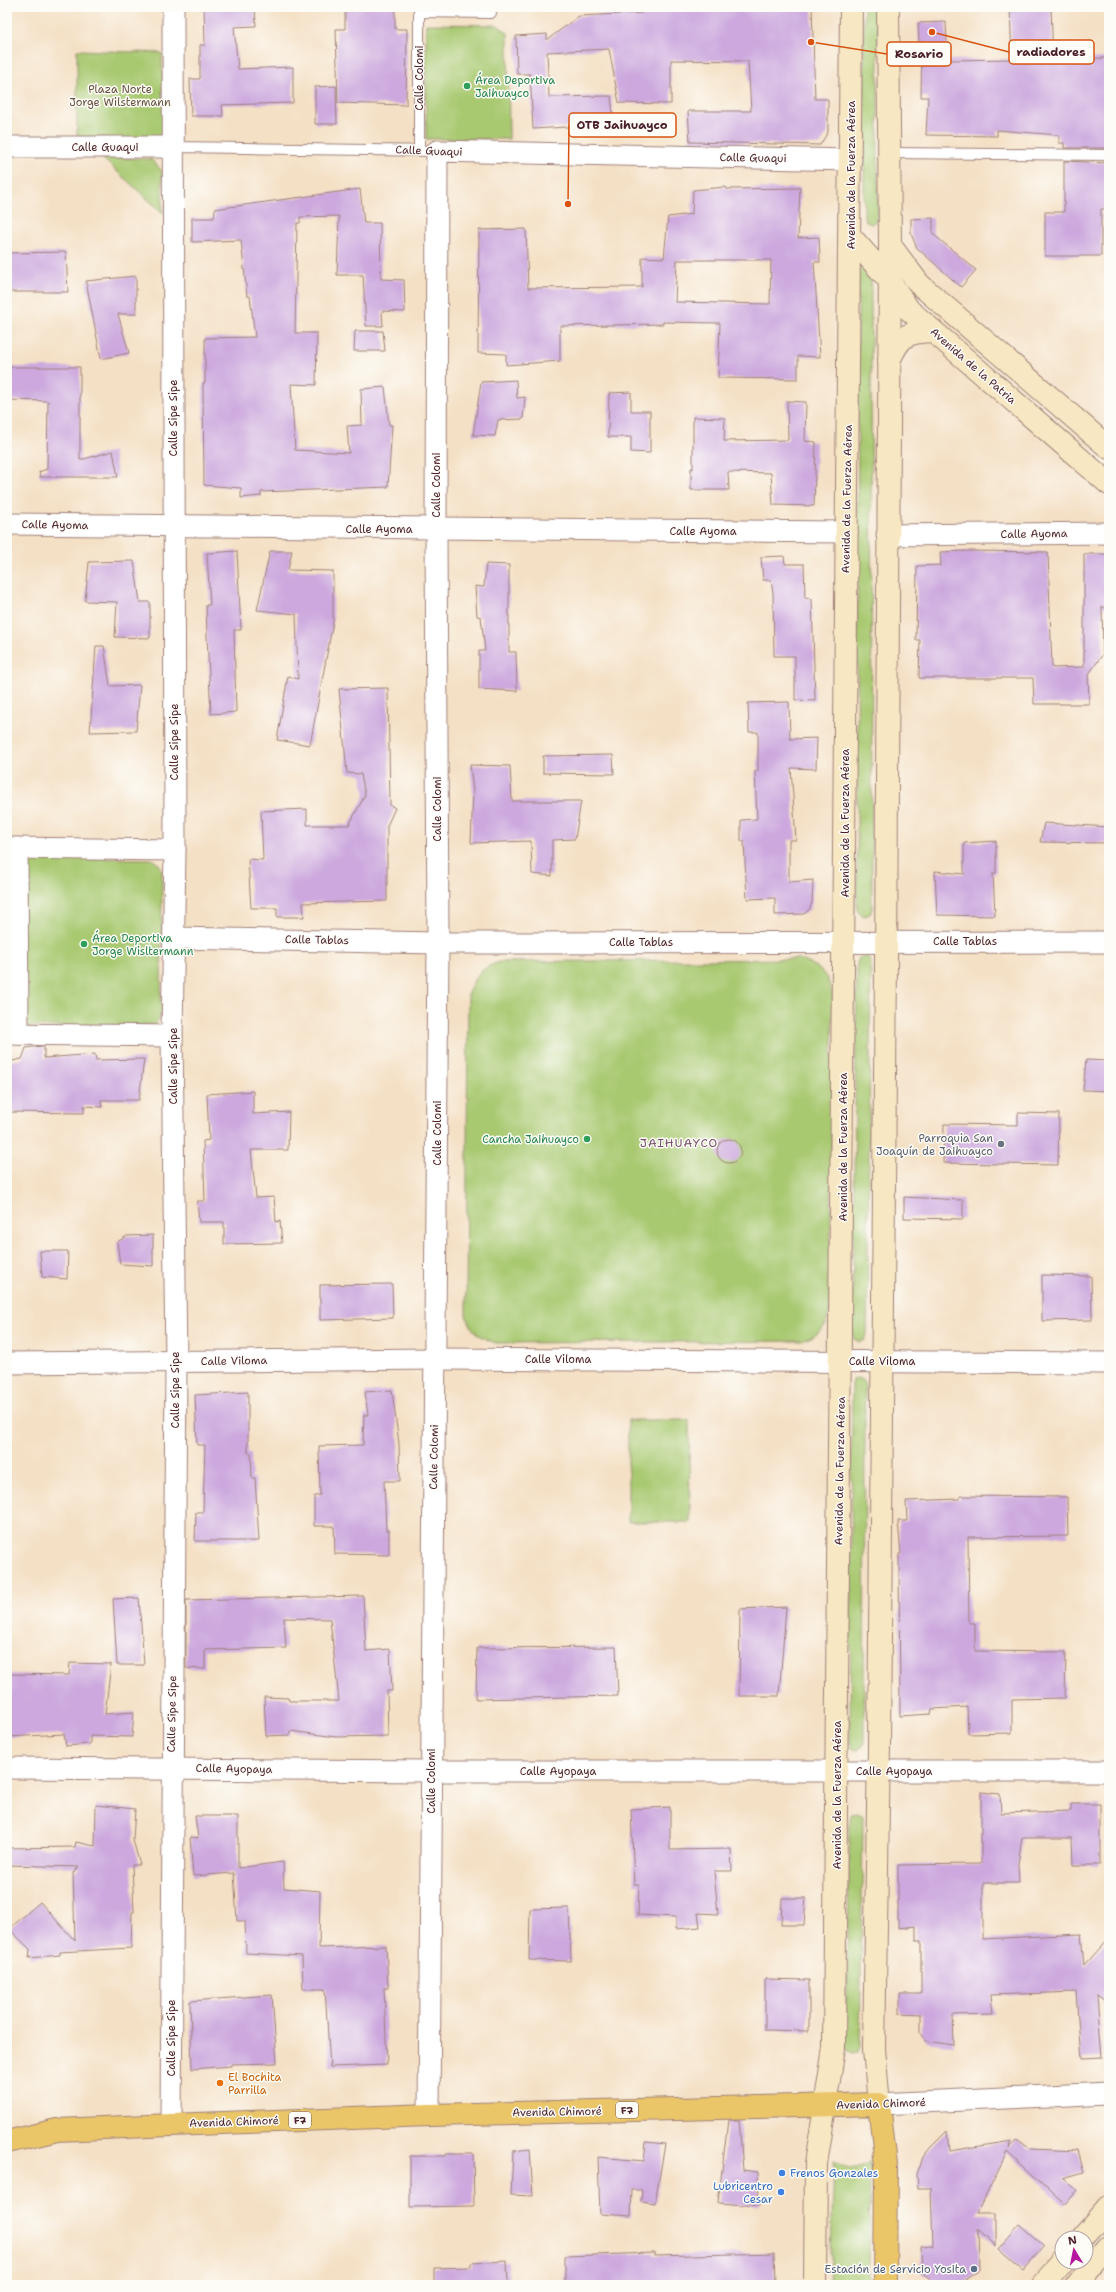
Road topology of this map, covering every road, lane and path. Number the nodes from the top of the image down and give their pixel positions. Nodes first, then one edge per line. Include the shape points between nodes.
1 (173, 7) edge
2 (851, 7) edge
3 (888, 7) edge
4 (419, 9) edge
5 (491, 13) dead end
6 (7, 147) edge
7 (174, 147) junction
8 (428, 150) junction
9 (890, 153) junction
10 (1109, 154) edge
11 (851, 160) junction
12 (850, 236) junction
13 (890, 245) junction
14 (889, 280) junction
15 (933, 332) junction
16 (888, 362) junction
17 (1109, 448) edge
18 (1109, 484) edge
19 (7, 524) edge
20 (173, 527) junction
21 (436, 529) junction
22 (847, 532) junction
23 (1109, 533) edge
24 (888, 535) junction
25 (12, 848) edge
26 (175, 850) junction
27 (174, 938) junction
28 (886, 941) junction
29 (845, 942) junction
30 (1109, 942) edge
31 (438, 943) junction
32 (12, 1034) edge
33 (172, 1036) junction
34 (435, 1358) junction
35 (841, 1361) junction
36 (882, 1361) junction
37 (176, 1362) junction
38 (7, 1363) edge
39 (1109, 1363) edge
40 (7, 1768) edge
41 (172, 1768) junction
42 (431, 1771) junction
43 (837, 1771) junction
44 (878, 1771) junction
45 (1109, 1772) edge
46 (1109, 2093) edge
47 (879, 2104) junction
48 (824, 2106) junction
49 (429, 2115) junction
50 (171, 2125) junction
51 (7, 2142) edge
52 (1109, 2207) edge
53 (1089, 2230) edge
54 (1109, 2246) edge
55 (1055, 2270) edge
56 (815, 2285) edge
57 (885, 2285) edge
58 (1042, 2285) edge
59 (1076, 2285) edge

1 - 7 street, Calle Sipe Sipe
2 - 11 main road, Avenida de la Fuerza Aérea
3 - 9 main road
4 - 5 lane
4 - 8 lane, Calle Colomi
6 - 7 street, Calle Guaqui
7 - 8 lane, Calle Guaqui
7 - 20 street, Calle Sipe Sipe
8 - 11 street, Calle Guaqui
8 - 21 street, Calle Colomi
9 - 10 lane
9 - 13 main road
11 - 12 main road, Avenida de la Fuerza Aérea
12 - 14 main road, Avenida de la Patria
12 - 22 main road, Avenida de la Fuerza Aérea
13 - 14 main road
13 - 17 main road via 919,284
14 - 15 main road, Avenida de la Patria via 909,310
14 - 16 main road
15 - 16 main road via 905,335 896,345
15 - 18 main road, Avenida de la Patria
16 - 24 main road
19 - 20 street, Calle Ayoma
20 - 21 street, Calle Ayoma
20 - 26 street, Calle Sipe Sipe
21 - 22 street, Calle Ayoma
21 - 31 street, Calle Colomi
22 - 29 main road, Avenida de la Fuerza Aérea
23 - 24 street, Calle Ayoma
24 - 28 main road
25 - 26 street
25 - 32 street
26 - 27 street, Calle Sipe Sipe
27 - 31 street, Calle Tablas
27 - 33 street, Calle Sipe Sipe
28 - 29 street, Calle Tablas
28 - 30 street, Calle Tablas
28 - 36 main road
29 - 31 street, Calle Tablas
29 - 35 main road, Avenida de la Fuerza Aérea
31 - 34 street, Calle Colomi
32 - 33 street
33 - 37 street, Calle Sipe Sipe
34 - 35 street, Calle Viloma
34 - 37 street, Calle Viloma
34 - 42 street, Calle Colomi
35 - 36 street, Calle Viloma
35 - 43 main road, Avenida de la Fuerza Aérea
36 - 39 street, Calle Viloma
36 - 44 main road
37 - 38 street, Calle Viloma
37 - 41 street, Calle Sipe Sipe
40 - 41 street, Calle Ayopaya
41 - 42 street, Calle Ayopaya
41 - 50 street, Calle Sipe Sipe
42 - 43 street, Calle Ayopaya
42 - 49 street, Calle Colomi
43 - 44 street, Calle Ayopaya
43 - 48 main road, Avenida de la Fuerza Aérea via 834,2048
44 - 45 street, Calle Ayopaya
44 - 47 main road via 874,2049
46 - 47 street, Avenida Chimoré
47 - 48 highway, Avenida Chimoré / F7
47 - 57 highway via 886,2165
48 - 49 highway, Avenida Chimoré / F7
48 - 56 main road, Avenida de la Fuerza Aérea via 816,2164
49 - 50 highway, Avenida Chimoré / F7
50 - 51 highway, Avenida Chimoré / F7 via 57,2130
52 - 53 main road
54 - 59 main road
55 - 58 main road

